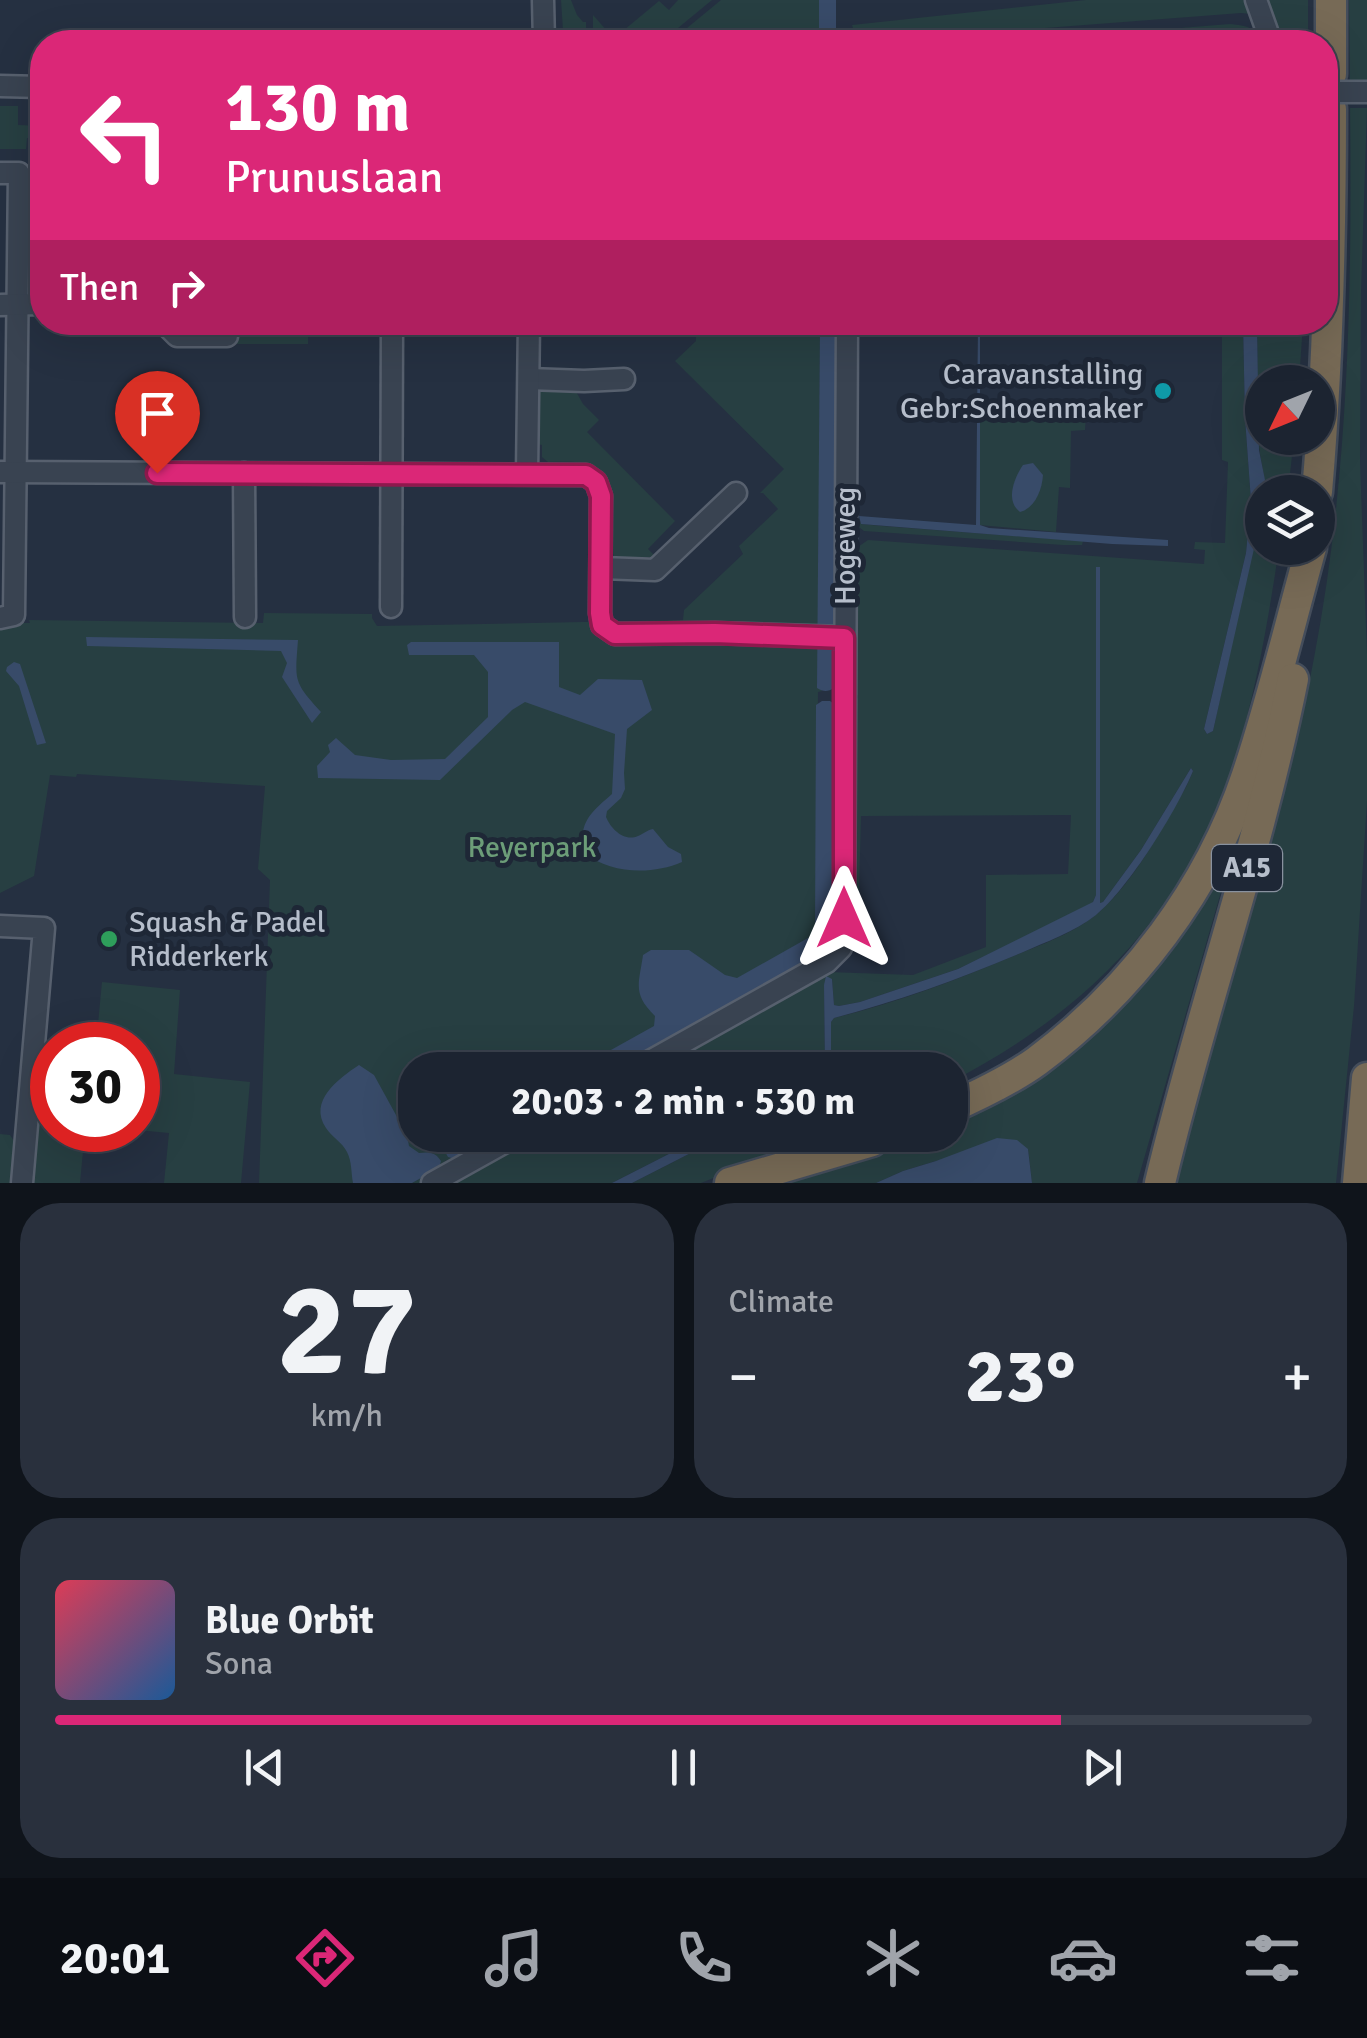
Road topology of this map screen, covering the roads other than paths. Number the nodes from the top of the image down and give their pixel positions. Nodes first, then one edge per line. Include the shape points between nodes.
1 (542, 0) edge
2 (1256, 0) edge
3 (1331, 0) edge
4 (543, 30) edge
5 (1267, 30) edge
6 (1330, 30) edge
7 (0, 86) edge
8 (30, 87) edge
9 (1338, 92) edge
10 (1367, 92) edge
11 (0, 173) edge
12 (9, 213) edge
13 (9, 304) edge
14 (177, 335) edge
15 (392, 335) edge
16 (529, 335) edge
17 (845, 335) edge
18 (1327, 335) edge
19 (227, 336) dead end
20 (528, 379) junction
21 (624, 379) dead end
22 (8, 472) edge
23 (244, 473) junction
24 (527, 473) junction
25 (393, 474) junction
26 (1318, 475) edge
27 (736, 494) dead end
28 (1307, 565) edge
29 (1310, 565) edge
30 (602, 568) junction
31 (392, 607) dead end
32 (245, 617) dead end
33 (0, 618) edge
34 (832, 637) junction
35 (0, 926) edge
36 (666, 1052) edge
37 (1367, 1078) edge
38 (968, 1098) edge
39 (488, 1152) edge
40 (833, 1152) edge
41 (843, 1152) edge
42 (22, 1183) edge
43 (432, 1183) edge
44 (730, 1183) edge
45 (763, 1183) edge
46 (1160, 1183) edge
47 (1358, 1183) edge

1 - 4 street
2 - 5 street
3 - 6 highway
7 - 8 street
9 - 10 street, bridge
11 - 12 street via 19,174
12 - 13 street
13 - 22 street
14 - 19 street
15 - 25 street
16 - 20 street
17 - 34 street, Hogeweg
18 - 26 highway
20 - 21 street
20 - 24 street
22 - 23 street
22 - 33 street via 14,616
23 - 25 street
23 - 32 street
24 - 25 street
24 - 30 street via 586,475 596,482
25 - 31 street
27 - 30 street via 654,570
28 - 38 highway, A15 via 1246,776 1206,868 1180,909 1134,970 1062,1041
29 - 46 highway, A15 via 1277,759
30 - 34 street via 602,625 615,634
34 - 36 street, Hogeweg via 841,948
35 - 42 street via 44,928
37 - 47 highway
39 - 43 street
40 - 44 highway
41 - 45 highway

